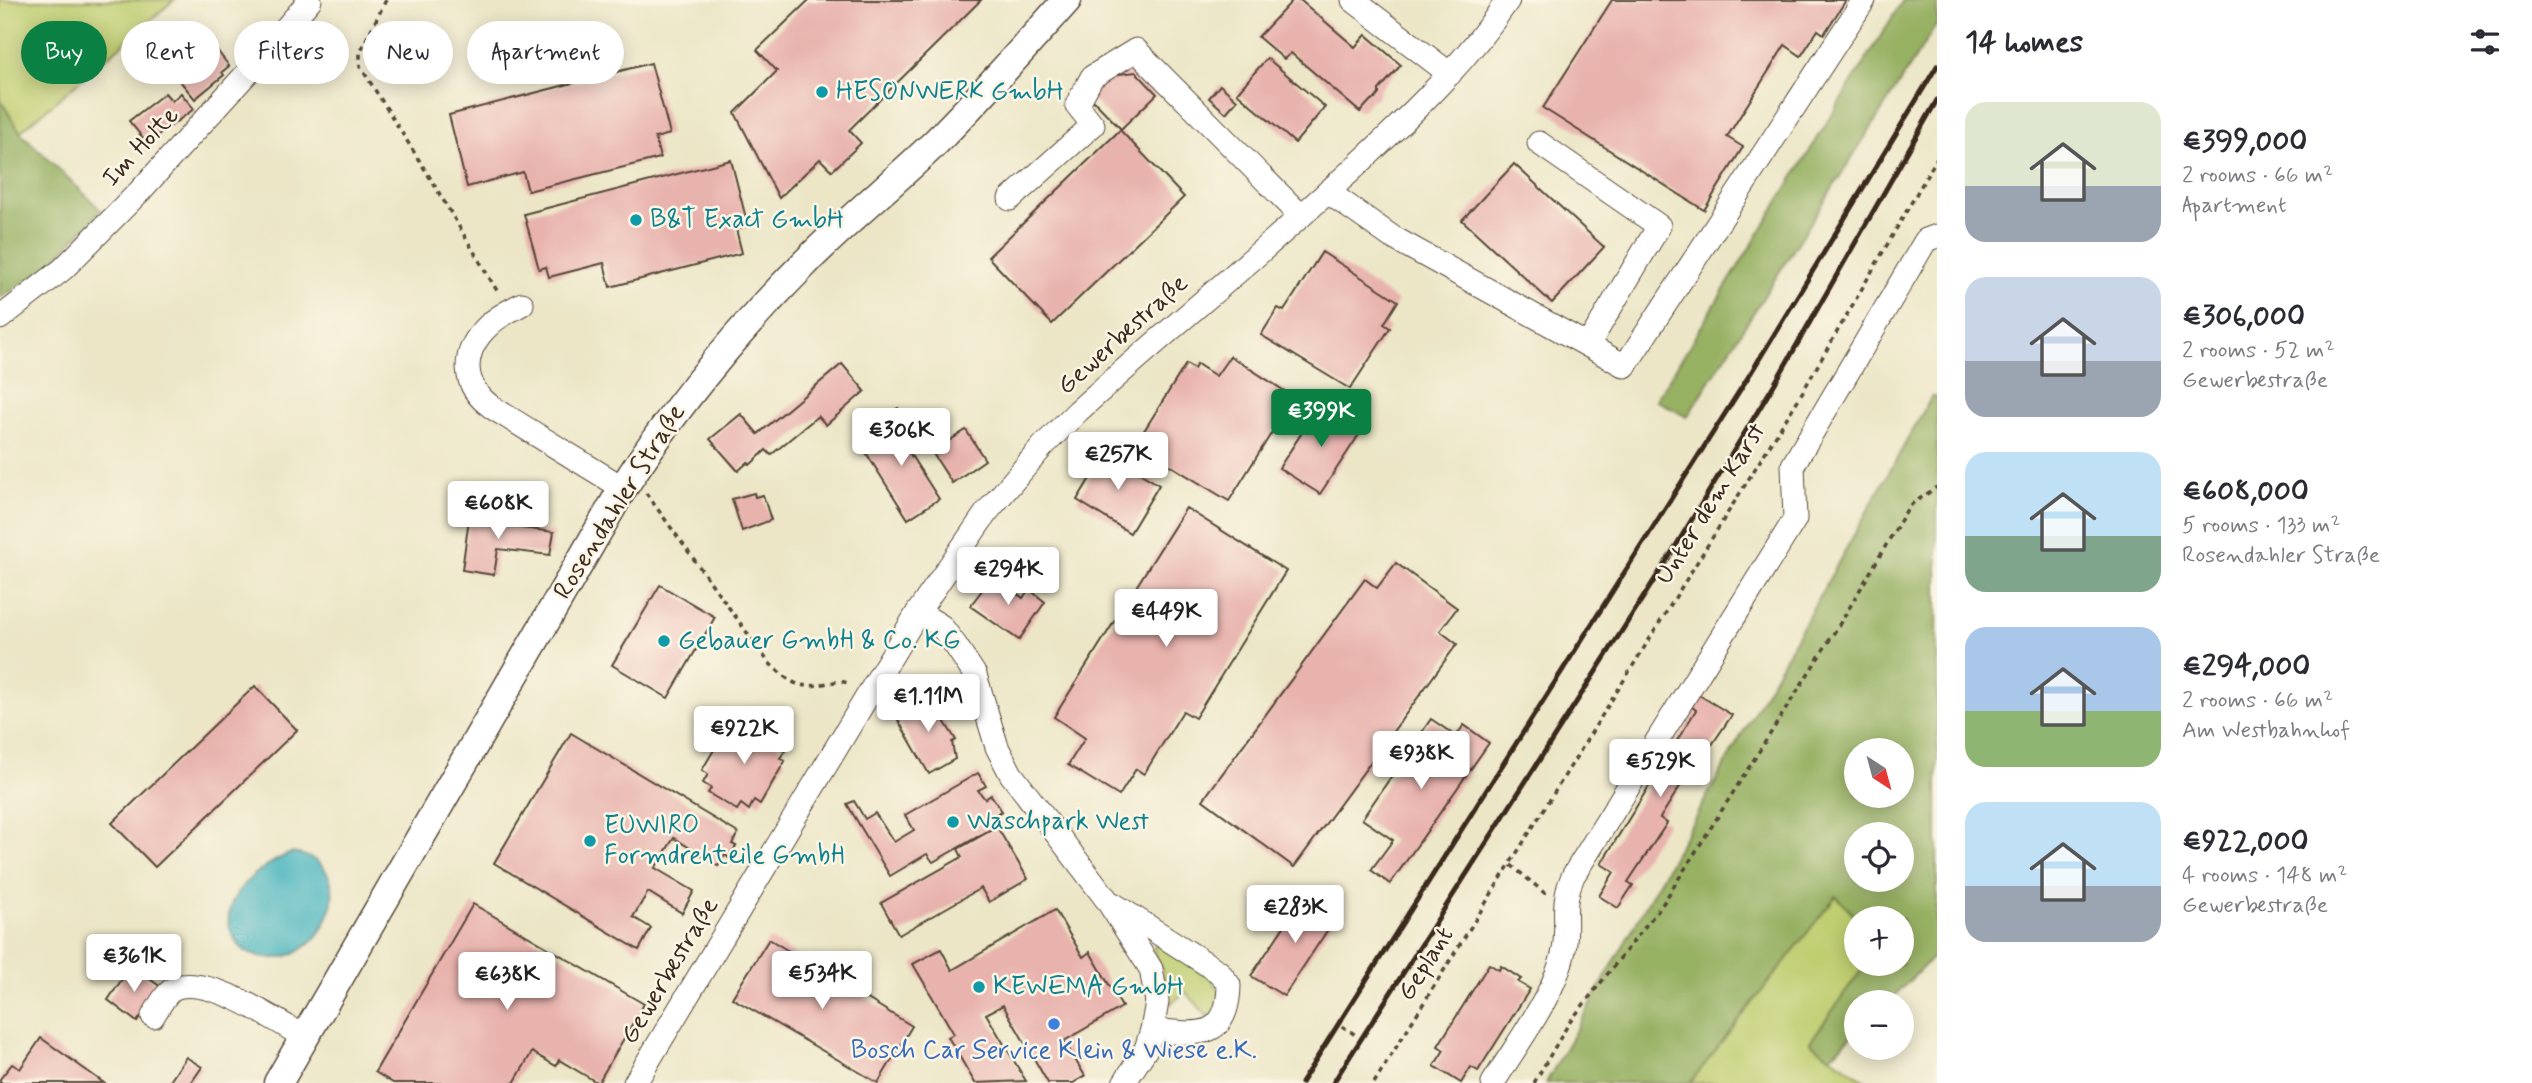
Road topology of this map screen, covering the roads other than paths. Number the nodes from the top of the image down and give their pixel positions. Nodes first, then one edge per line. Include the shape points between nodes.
1 (310, 0) edge
2 (1067, 0) edge
3 (1353, 0) edge
4 (1508, 0) edge
5 (1864, 0) edge
6 (1450, 74) junction
7 (1539, 143) dead end
8 (1328, 192) junction
9 (1010, 199) dead end
10 (1301, 216) junction
11 (1937, 236) edge
12 (515, 308) road end
13 (0, 318) edge
14 (1588, 345) junction
15 (627, 482) junction
16 (918, 612) junction
17 (1107, 900) junction
18 (153, 1016) dead end
19 (1153, 1030) junction
20 (304, 1037) junction
21 (278, 1083) edge
22 (635, 1083) edge
23 (1124, 1083) edge
24 (1493, 1083) edge

1 - 13 street, Im Holte via 140,191 63,269
2 - 15 main road, Rosendahler Straße via 981,97 810,258 738,334 674,411
3 - 6 street
4 - 6 street, Gewerbestraße
5 - 14 street via 1625,366
6 - 8 street, Gewerbestraße
7 - 14 street via 1659,226
8 - 10 street, Gewerbestraße
8 - 14 street via 1392,237
9 - 10 street via 1093,125 1077,105 1092,77 1136,50
10 - 16 street, Gewerbestraße via 1043,446 986,513
11 - 24 street via 1926,240 1793,465 1795,519 1573,876 1564,909 1564,949 1552,986
12 - 15 street via 489,325 468,356 474,392 493,408
15 - 20 main road, Rosendahler Straße
16 - 17 street via 941,626 957,646 975,675 997,747 1011,774
16 - 22 street, Gewerbestraße
17 - 19 street via 1151,969 1157,1002
17 - 19 street via 1219,972 1229,985 1229,1006 1212,1029 1195,1034
18 - 20 street via 171,990 208,989 242,1002
19 - 23 street
20 - 21 main road, Rosendahler Straße

